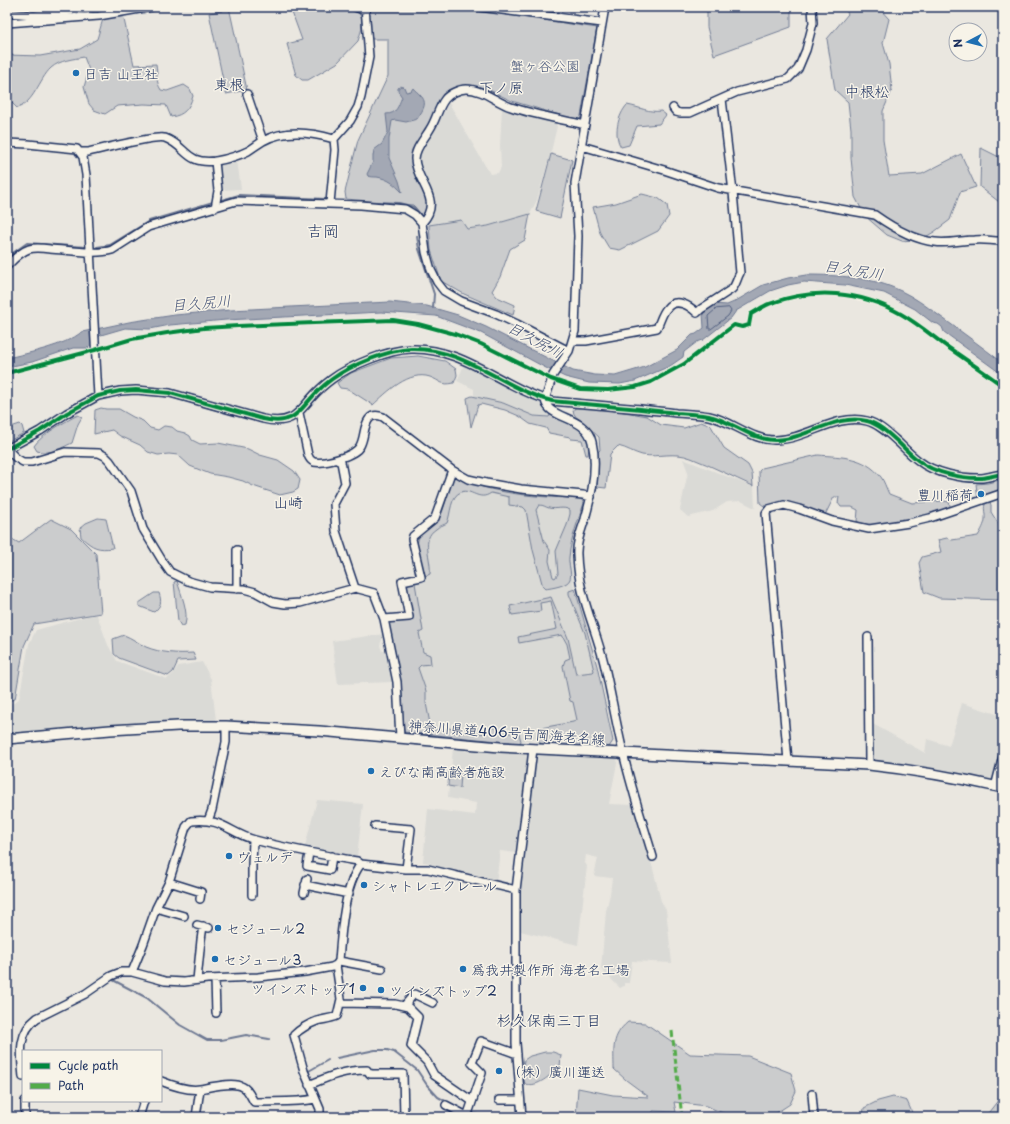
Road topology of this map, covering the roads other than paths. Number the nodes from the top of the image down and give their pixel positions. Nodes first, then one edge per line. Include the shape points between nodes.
1 (107, 7) edge
2 (151, 7) edge
3 (355, 7) edge
4 (479, 7) edge
5 (605, 7) edge
6 (812, 7) edge
7 (366, 9) edge
8 (7, 13) edge
9 (72, 15) junction
10 (602, 23) junction
11 (7, 24) edge
12 (247, 94) dead end
13 (722, 99) junction
14 (673, 108) dead end
15 (585, 125) junction
16 (334, 139) junction
17 (263, 141) junction
18 (7, 143) edge
19 (582, 146) junction
20 (80, 152) junction
21 (215, 161) junction
22 (733, 192) junction
23 (330, 204) junction
24 (215, 208) junction
25 (422, 223) junction
26 (1003, 243) edge
27 (92, 252) junction
28 (7, 266) edge
29 (572, 341) junction
30 (567, 353) junction
31 (98, 396) junction
32 (545, 400) junction
33 (299, 413) junction
34 (7, 449) edge
35 (337, 460) junction
36 (452, 470) junction
37 (1003, 474) edge
38 (1003, 494) edge
39 (591, 497) junction
40 (237, 550) dead end
41 (355, 588) junction
42 (237, 589) junction
43 (384, 619) junction
44 (868, 637) dead end
45 (226, 726) junction
46 (400, 738) junction
47 (7, 739) edge
48 (533, 749) junction
49 (624, 754) junction
50 (1003, 756) edge
51 (788, 761) junction
52 (869, 765) junction
53 (999, 787) edge
54 (208, 821) junction
55 (375, 826) dead end
56 (253, 840) junction
57 (309, 852) junction
58 (332, 856) junction
59 (653, 857) dead end
60 (361, 864) junction
61 (406, 869) junction
62 (168, 882) junction
63 (516, 890) junction
64 (304, 893) dead end
65 (349, 894) junction
66 (252, 895) dead end
67 (200, 899) dead end
68 (156, 908) junction
69 (184, 916) dead end
70 (203, 926) dead end
71 (337, 963) junction
72 (382, 969) dead end
73 (132, 972) junction
74 (215, 979) junction
75 (197, 980) junction
76 (340, 1003) junction
77 (433, 1003) dead end
78 (404, 1006) junction
79 (216, 1013) dead end
80 (517, 1054) junction
81 (22, 1063) edge
82 (162, 1081) edge
83 (309, 1085) junction
84 (200, 1089) junction
85 (812, 1094) dead end
86 (315, 1099) junction
87 (499, 1100) dead end
88 (520, 1100) junction
89 (472, 1101) junction
90 (25, 1102) edge
91 (144, 1102) edge
92 (446, 1105) dead end
93 (467, 1116) edge
94 (25, 1117) edge
95 (139, 1117) edge
96 (196, 1117) edge
97 (320, 1117) edge
98 (404, 1117) edge
99 (522, 1117) edge
100 (814, 1117) edge

1 - 9 street
2 - 9 street via 99,16
3 - 7 street
4 - 10 street
5 - 10 street
6 - 13 street via 813,23 798,69 788,79 737,92
7 - 16 street via 369,56 361,98 350,121
8 - 9 street
9 - 11 street
10 - 15 street
12 - 17 street
13 - 14 street via 690,113 676,112
13 - 22 street
15 - 19 street
15 - 25 street via 510,107 474,90 465,88 450,95 444,100 430,130 418,147 415,158 431,203 431,210
16 - 17 street via 294,132
16 - 23 street
17 - 21 street via 248,151
18 - 20 street via 67,147
19 - 22 street
19 - 29 street via 575,183 578,263 576,324
20 - 21 street via 159,137 171,141 198,161
20 - 27 street via 86,175
21 - 24 street via 218,192
22 - 26 street via 875,215 899,230 925,240 978,240
22 - 29 street via 740,273 732,289 697,313 686,304 673,303 667,307 657,328 586,341
23 - 24 street via 246,200
23 - 25 street via 405,209 415,214
24 - 27 street via 148,227 112,250
25 - 30 street via 431,270 444,291 461,301 503,317
27 - 28 street via 28,249
27 - 31 street
29 - 30 street
30 - 32 street via 553,375
31 - 33 street via 136,390 170,392 273,422 286,420
31 - 34 street
32 - 33 street via 511,386 466,361 444,354 411,349 384,354 334,378 320,389
32 - 37 street via 709,416 730,423 754,436 777,440 856,419 868,421 883,429 919,462 932,469 975,478
32 - 39 street via 551,411 571,419 585,428 590,435 594,454
33 - 35 street via 310,460
34 - 42 street via 23,462 65,452 99,453 105,456 131,491 144,529 170,572 188,581 210,587
35 - 36 street via 356,452 360,447 367,422 372,416 378,415
35 - 41 street via 341,462 345,483 334,504 336,531
36 - 39 street via 486,484
36 - 43 street via 435,518 412,539 421,577 402,581 409,617
38 - 51 street via 909,524 869,529 832,521 784,505 767,510
39 - 49 street via 577,546 577,555 586,609 604,662
40 - 42 street
41 - 42 street via 300,603 285,604 273,602 255,592
41 - 43 street via 374,593
43 - 46 street via 397,682
44 - 52 street
45 - 46 main road, 神奈川県道406号吉岡海老名線 via 319,730
45 - 47 main road, 神奈川県道406号吉岡海老名線 via 156,727
45 - 54 street via 226,742
46 - 48 main road, 神奈川県道406号吉岡海老名線
48 - 49 main road, 神奈川県道406号吉岡海老名線
48 - 63 street
49 - 51 main road, 神奈川県道406号吉岡海老名線
49 - 59 street
50 - 53 street
51 - 52 main road, 神奈川県道406号吉岡海老名線
52 - 53 main road, 神奈川県道406号吉岡海老名線 via 955,777
54 - 56 street via 222,824
54 - 62 street via 191,821 186,827
55 - 61 street via 411,829
56 - 57 street
56 - 66 street
57 - 58 street
57 - 58 street via 307,866 330,870
58 - 60 street
60 - 61 street
60 - 65 street via 356,870
61 - 63 street via 428,869
62 - 67 street via 201,892
62 - 68 street
63 - 80 street
64 - 65 street via 306,882
65 - 71 street
68 - 69 street
68 - 73 street
70 - 75 street
71 - 72 street
71 - 74 street via 332,967 305,972 258,978
71 - 76 street
73 - 75 street via 170,981
73 - 81 street via 121,972 111,976 85,994 37,1018 25,1030 21,1049
74 - 75 street
74 - 79 street
76 - 78 street
76 - 83 street via 336,1016 318,1020 294,1035
77 - 78 street via 414,994
78 - 89 street via 418,1017 411,1046 427,1062 434,1075
80 - 88 street
80 - 89 street via 481,1041 472,1063 482,1073
82 - 84 street
83 - 86 street
83 - 98 street via 351,1070 367,1070 370,1074 403,1074
84 - 86 street via 240,1085 245,1087 254,1102 296,1102
84 - 96 street
85 - 100 street
86 - 97 street via 320,1109
87 - 88 street
88 - 99 street
89 - 93 street
90 - 94 street
91 - 95 street
92 - 93 street

